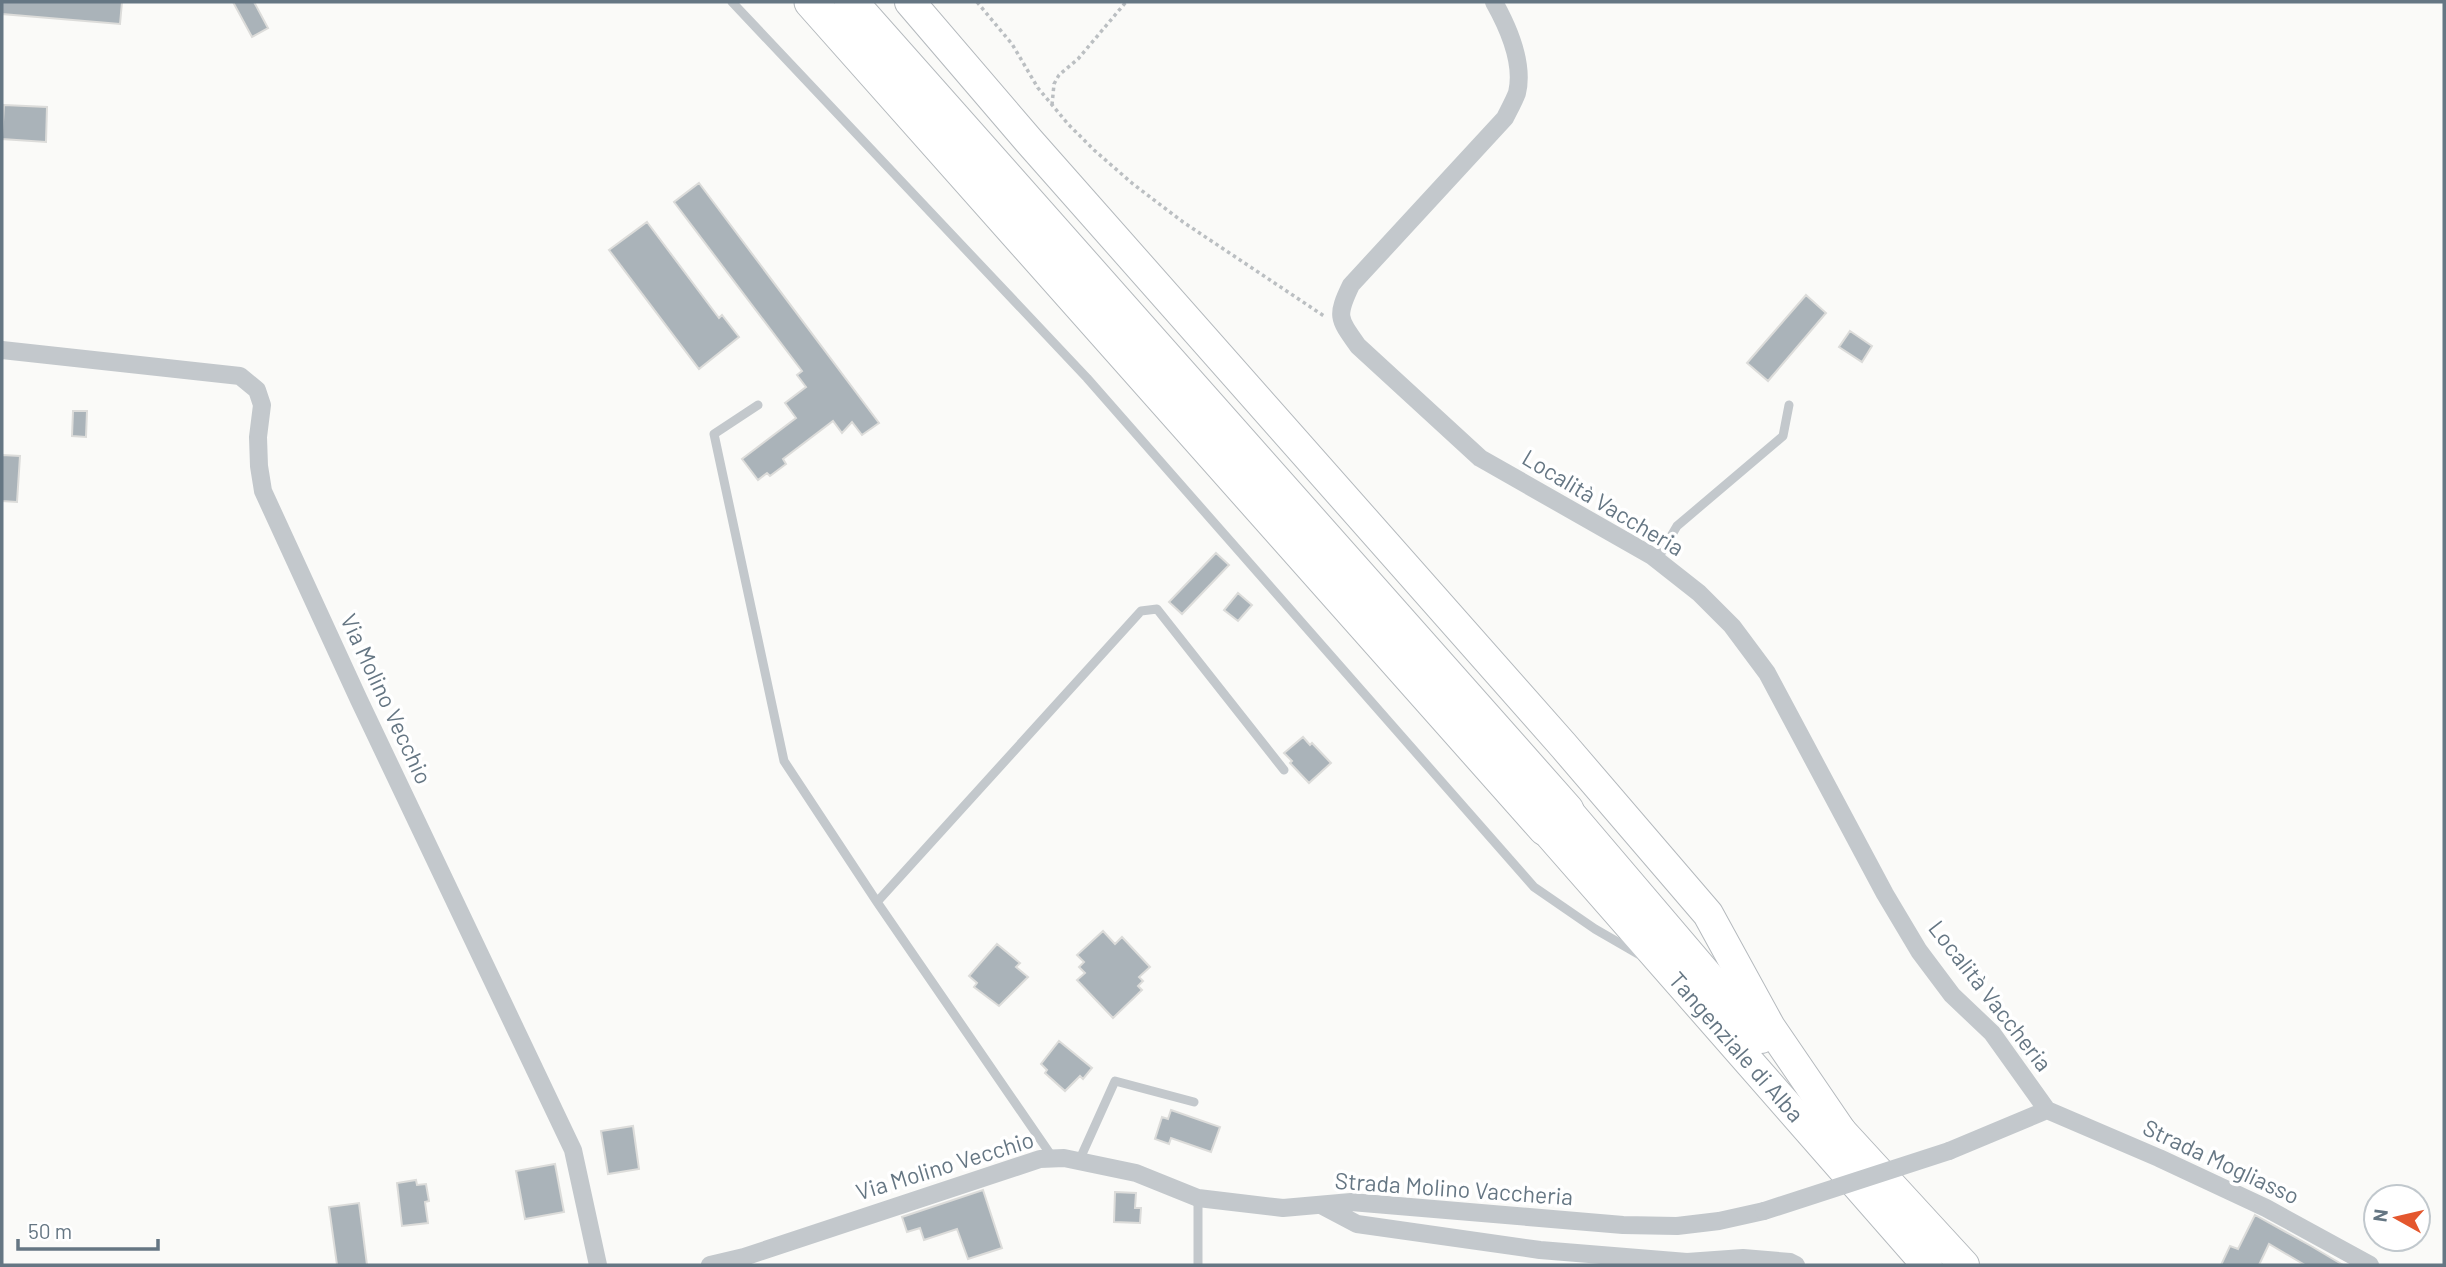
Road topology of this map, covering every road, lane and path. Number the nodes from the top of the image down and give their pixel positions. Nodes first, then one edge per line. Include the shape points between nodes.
1 (732, 2) edge
2 (811, 2) edge
3 (852, 2) edge
4 (910, 2) edge
5 (977, 2) edge
6 (1126, 2) edge
7 (1494, 2) edge
8 (1052, 105) junction
9 (1342, 324) junction
10 (2, 350) edge
11 (758, 405) dead end
12 (1789, 405) dead end
13 (1657, 560) junction
14 (1284, 769) dead end
15 (1556, 820) junction
16 (877, 902) junction
17 (1672, 973) junction
18 (1194, 1102) dead end
19 (2047, 1110) junction
20 (1841, 1131) junction
21 (1054, 1158) junction
22 (1079, 1161) junction
23 (1198, 1198) junction
24 (1321, 1205) junction
25 (598, 1265) edge
26 (710, 1265) edge
27 (1198, 1265) edge
28 (1796, 1265) edge
29 (1927, 1265) edge
30 (1964, 1265) edge
31 (2370, 1265) edge

1 - 17 lane via 1087,378 1534,887
2 - 15 highway
3 - 15 highway
4 - 20 highway via 1709,914 1770,1027
5 - 8 path via 1012,44
6 - 8 path via 1059,75
7 - 9 street via 1508,27 1517,62 1517,92 1505,118 1352,285 1340,307
8 - 9 path via 1094,150 1183,222
9 - 13 street, Località Vaccheria via 1358,346 1480,458
10 - 25 street, Via Molino Vecchio via 240,376 257,390 262,405 258,466 263,491 573,1150
11 - 16 lane via 714,434 784,761
12 - 13 lane via 1783,436 1677,526
13 - 19 street, Località Vaccheria via 1699,593 1767,673 1919,951 1952,996 1992,1033
14 - 16 lane via 1157,609 1141,611
15 - 17 highway, Tangenziale di Alba
15 - 20 highway
16 - 21 lane
17 - 29 highway, Tangenziale di Alba
18 - 22 lane via 1115,1081
19 - 24 street, Strada Molino Vaccheria, bridge via 1949,1151 1765,1211 1719,1221 1623,1225 1351,1202
19 - 31 street, Strada Mogliasso via 2266,1208
20 - 30 highway
21 - 22 street, Via Molino Vecchio
21 - 26 street, Via Molino Vecchio
22 - 23 street, Via Molino Vecchio via 1136,1173
23 - 24 street, Via Molino Vecchio via 1283,1208
23 - 27 lane
24 - 28 street, Strada Molino Vaccheria via 1357,1224 1540,1250 1687,1262 1743,1258

